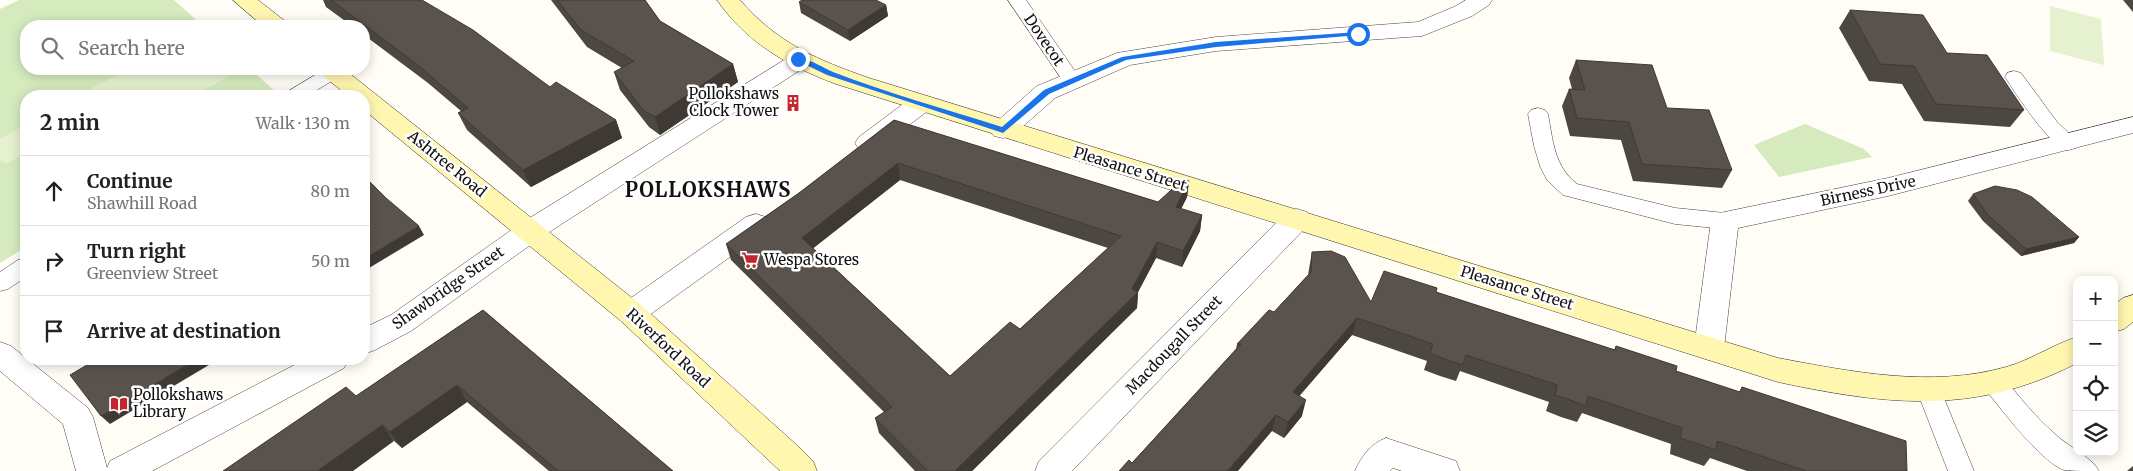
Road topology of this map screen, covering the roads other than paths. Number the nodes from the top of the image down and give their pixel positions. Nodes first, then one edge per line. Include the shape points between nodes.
1 (244, 0) edge
2 (728, 0) edge
3 (1017, 0) edge
4 (1481, 0) edge
5 (269, 20) edge
6 (800, 60) junction
7 (324, 75) edge
8 (337, 75) edge
9 (2014, 77) dead end
10 (1072, 80) junction
11 (303, 90) edge
12 (356, 90) edge
13 (370, 102) edge
14 (920, 104) junction
15 (1538, 114) dead end
16 (2133, 126) edge
17 (1003, 130) junction
18 (2069, 143) junction
19 (849, 157) edge
20 (777, 209) edge
21 (1297, 220) junction
22 (1725, 221) junction
23 (530, 231) junction
24 (20, 270) edge
25 (0, 283) edge
26 (2133, 306) edge
27 (631, 314) junction
28 (2118, 318) edge
29 (370, 339) edge
30 (1709, 348) junction
31 (2073, 351) edge
32 (0, 354) edge
33 (322, 365) edge
34 (1994, 383) junction
35 (1929, 391) junction
36 (92, 471) edge
37 (122, 471) edge
38 (801, 471) edge
39 (1051, 471) edge
40 (1371, 471) edge
41 (1444, 471) edge
42 (1961, 471) edge
43 (2086, 471) edge

1 - 5 street
2 - 6 street, Pleasance Street via 756,31
3 - 10 lane, Dovecot
4 - 10 street via 1422,29 1155,52 1125,58
6 - 14 street, Pleasance Street
6 - 23 street, Shawbridge Street
7 - 11 lane
8 - 12 street, Ashtree Road
9 - 18 lane via 2050,127
10 - 17 street via 1046,92
13 - 23 street, Ashtree Road
14 - 17 street, Pleasance Street
14 - 19 street
15 - 22 lane via 1550,170 1558,182 1570,190 1675,216
16 - 18 street, Birness Drive
17 - 21 street, Pleasance Street
18 - 22 street, Birness Drive via 1888,188
20 - 27 street
21 - 30 street, Pleasance Street
21 - 39 street, Macdougall Street
22 - 30 street
23 - 27 street, Riverford Road
23 - 29 street, Shawbridge Street via 401,323
24 - 25 lane
26 - 28 street
27 - 38 street, Riverford Road
30 - 35 street, Pleasance Street via 1778,370 1843,384
31 - 34 street, Pleasance Street via 2038,370
32 - 36 street via 77,417
33 - 37 street
34 - 35 street, Pleasance Street
34 - 43 lane via 2018,414 2066,460
35 - 42 lane
40 - 41 street via 1386,452

